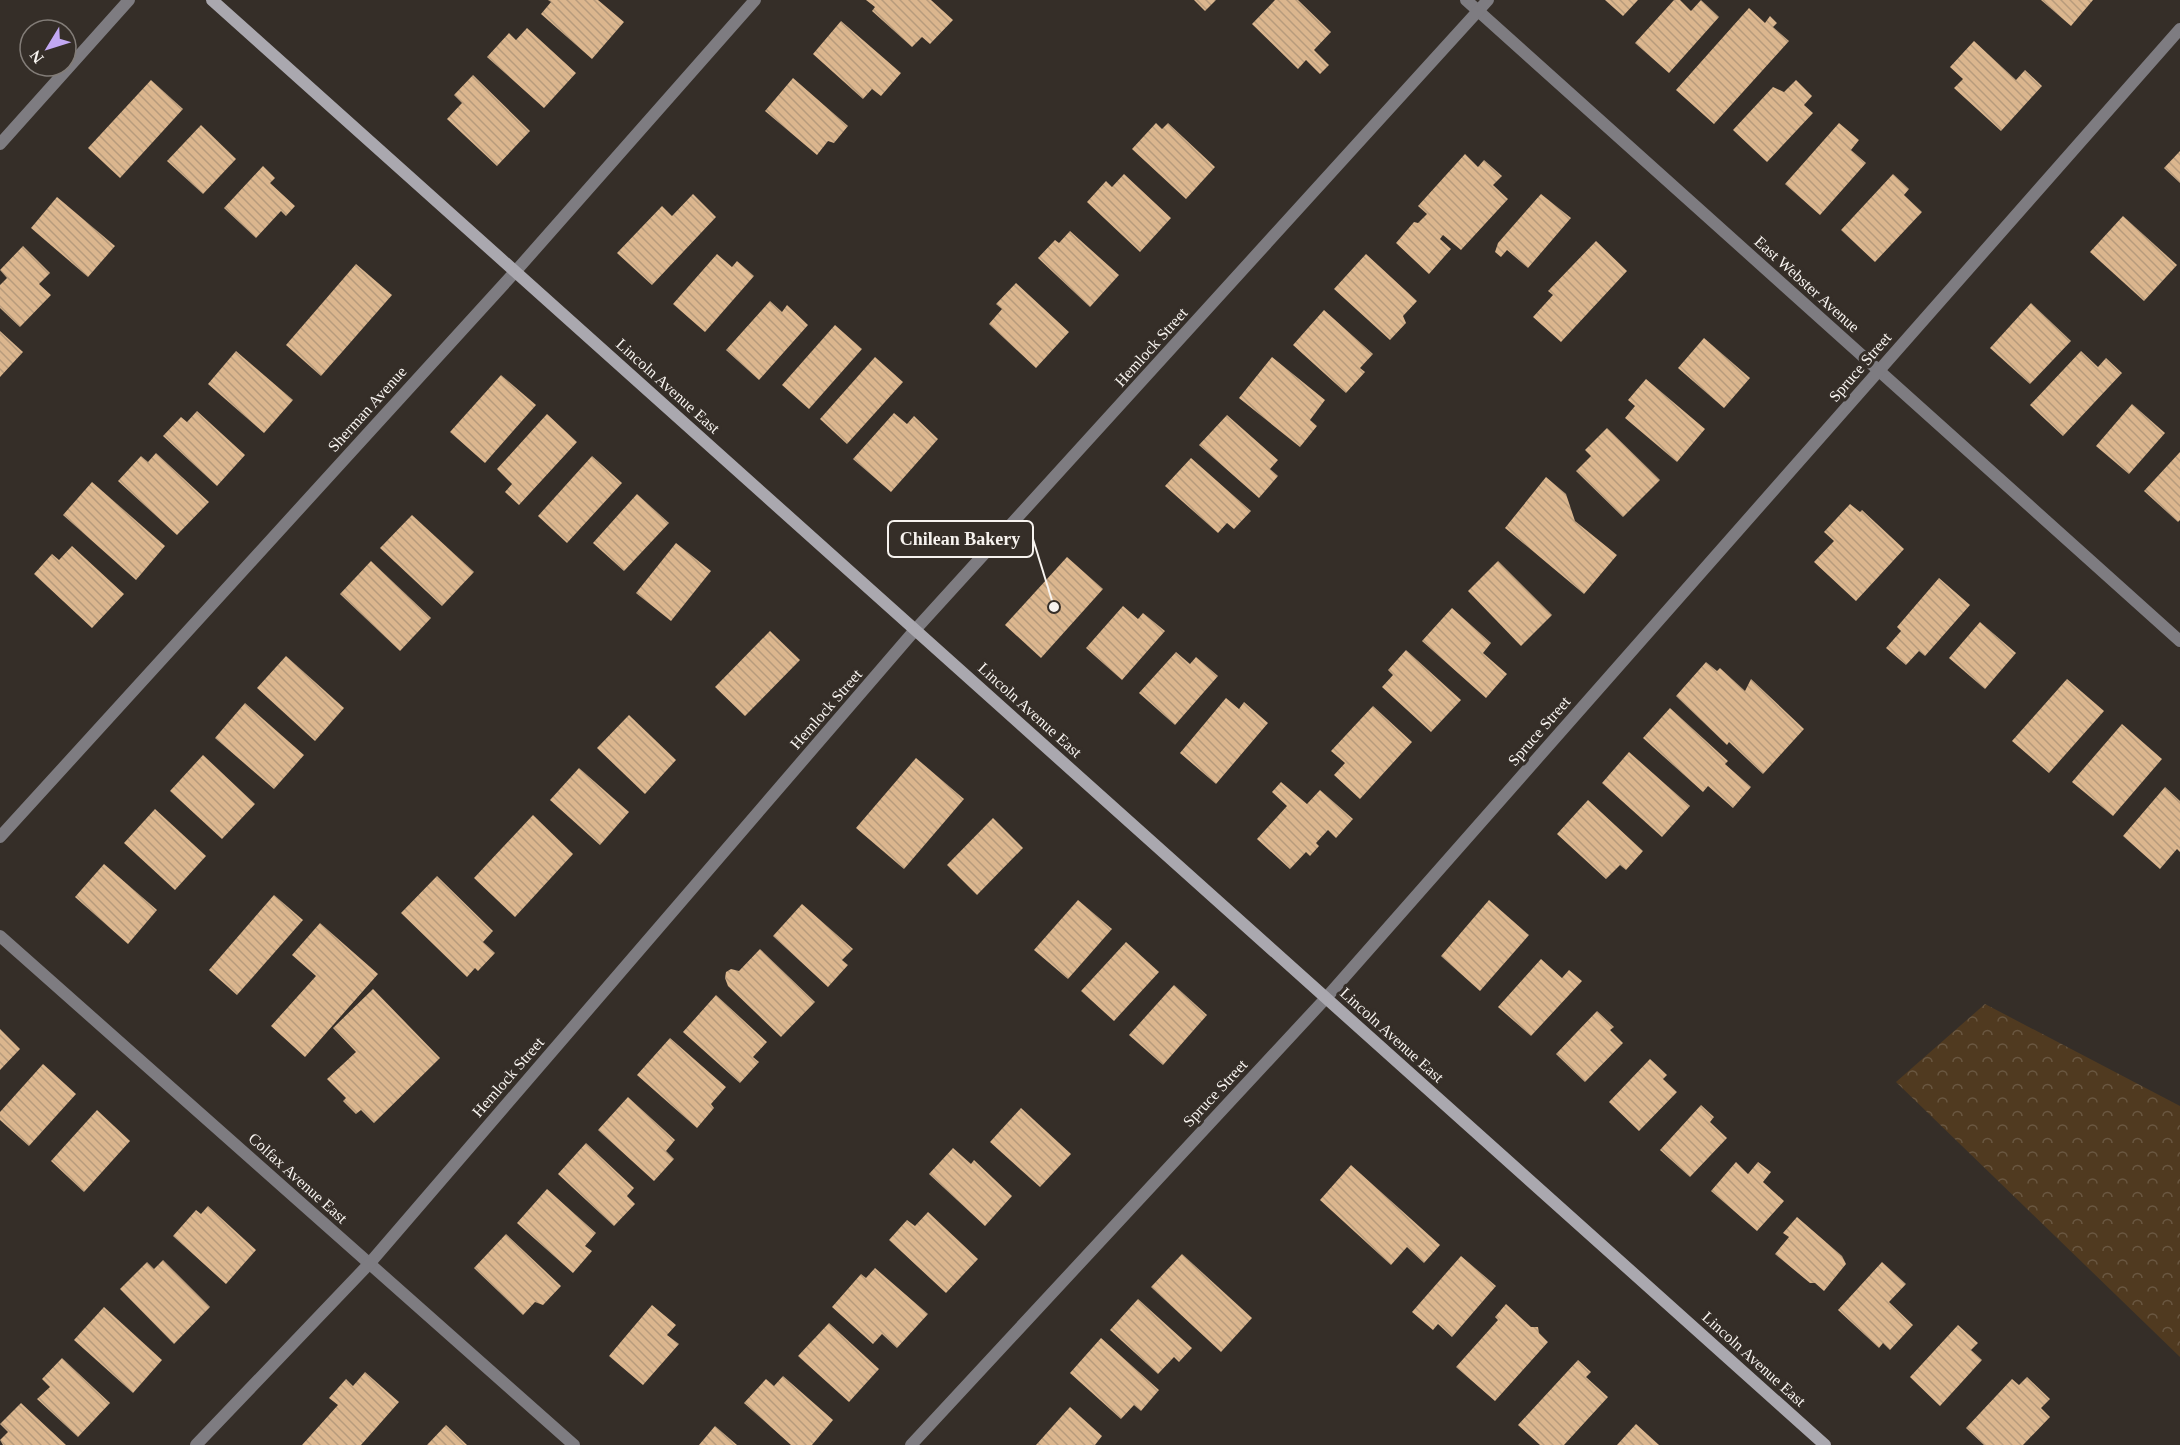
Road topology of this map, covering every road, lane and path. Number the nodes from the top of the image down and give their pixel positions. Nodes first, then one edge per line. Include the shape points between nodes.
1 (129, 0) edge
2 (212, 0) edge
3 (755, 0) edge
4 (1466, 0) edge
5 (1488, 0) edge
6 (1478, 11) junction
7 (2180, 29) edge
8 (0, 144) edge
9 (515, 272) junction
10 (1880, 370) junction
11 (915, 630) junction
12 (2180, 641) edge
13 (0, 837) edge
14 (0, 936) edge
15 (1326, 998) junction
16 (369, 1263) junction
17 (196, 1445) edge
18 (574, 1445) edge
19 (911, 1445) edge
20 (1825, 1445) edge

1 - 8 street
2 - 9 street, Lincoln Avenue East
3 - 9 street, Sherman Avenue
4 - 6 street, East Webster Avenue
5 - 6 street, Hemlock Street
6 - 10 street, East Webster Avenue
6 - 11 street, Hemlock Street
7 - 10 street, Spruce Street
9 - 11 street, Lincoln Avenue East
9 - 13 street, Sherman Avenue
10 - 12 street, East Webster Avenue
10 - 15 street, Spruce Street
11 - 15 street, Lincoln Avenue East
11 - 16 street, Hemlock Street
14 - 16 street, Colfax Avenue East
15 - 19 street, Spruce Street
15 - 20 street, Lincoln Avenue East
16 - 17 street, Hemlock Street
16 - 18 street, Colfax Avenue East

